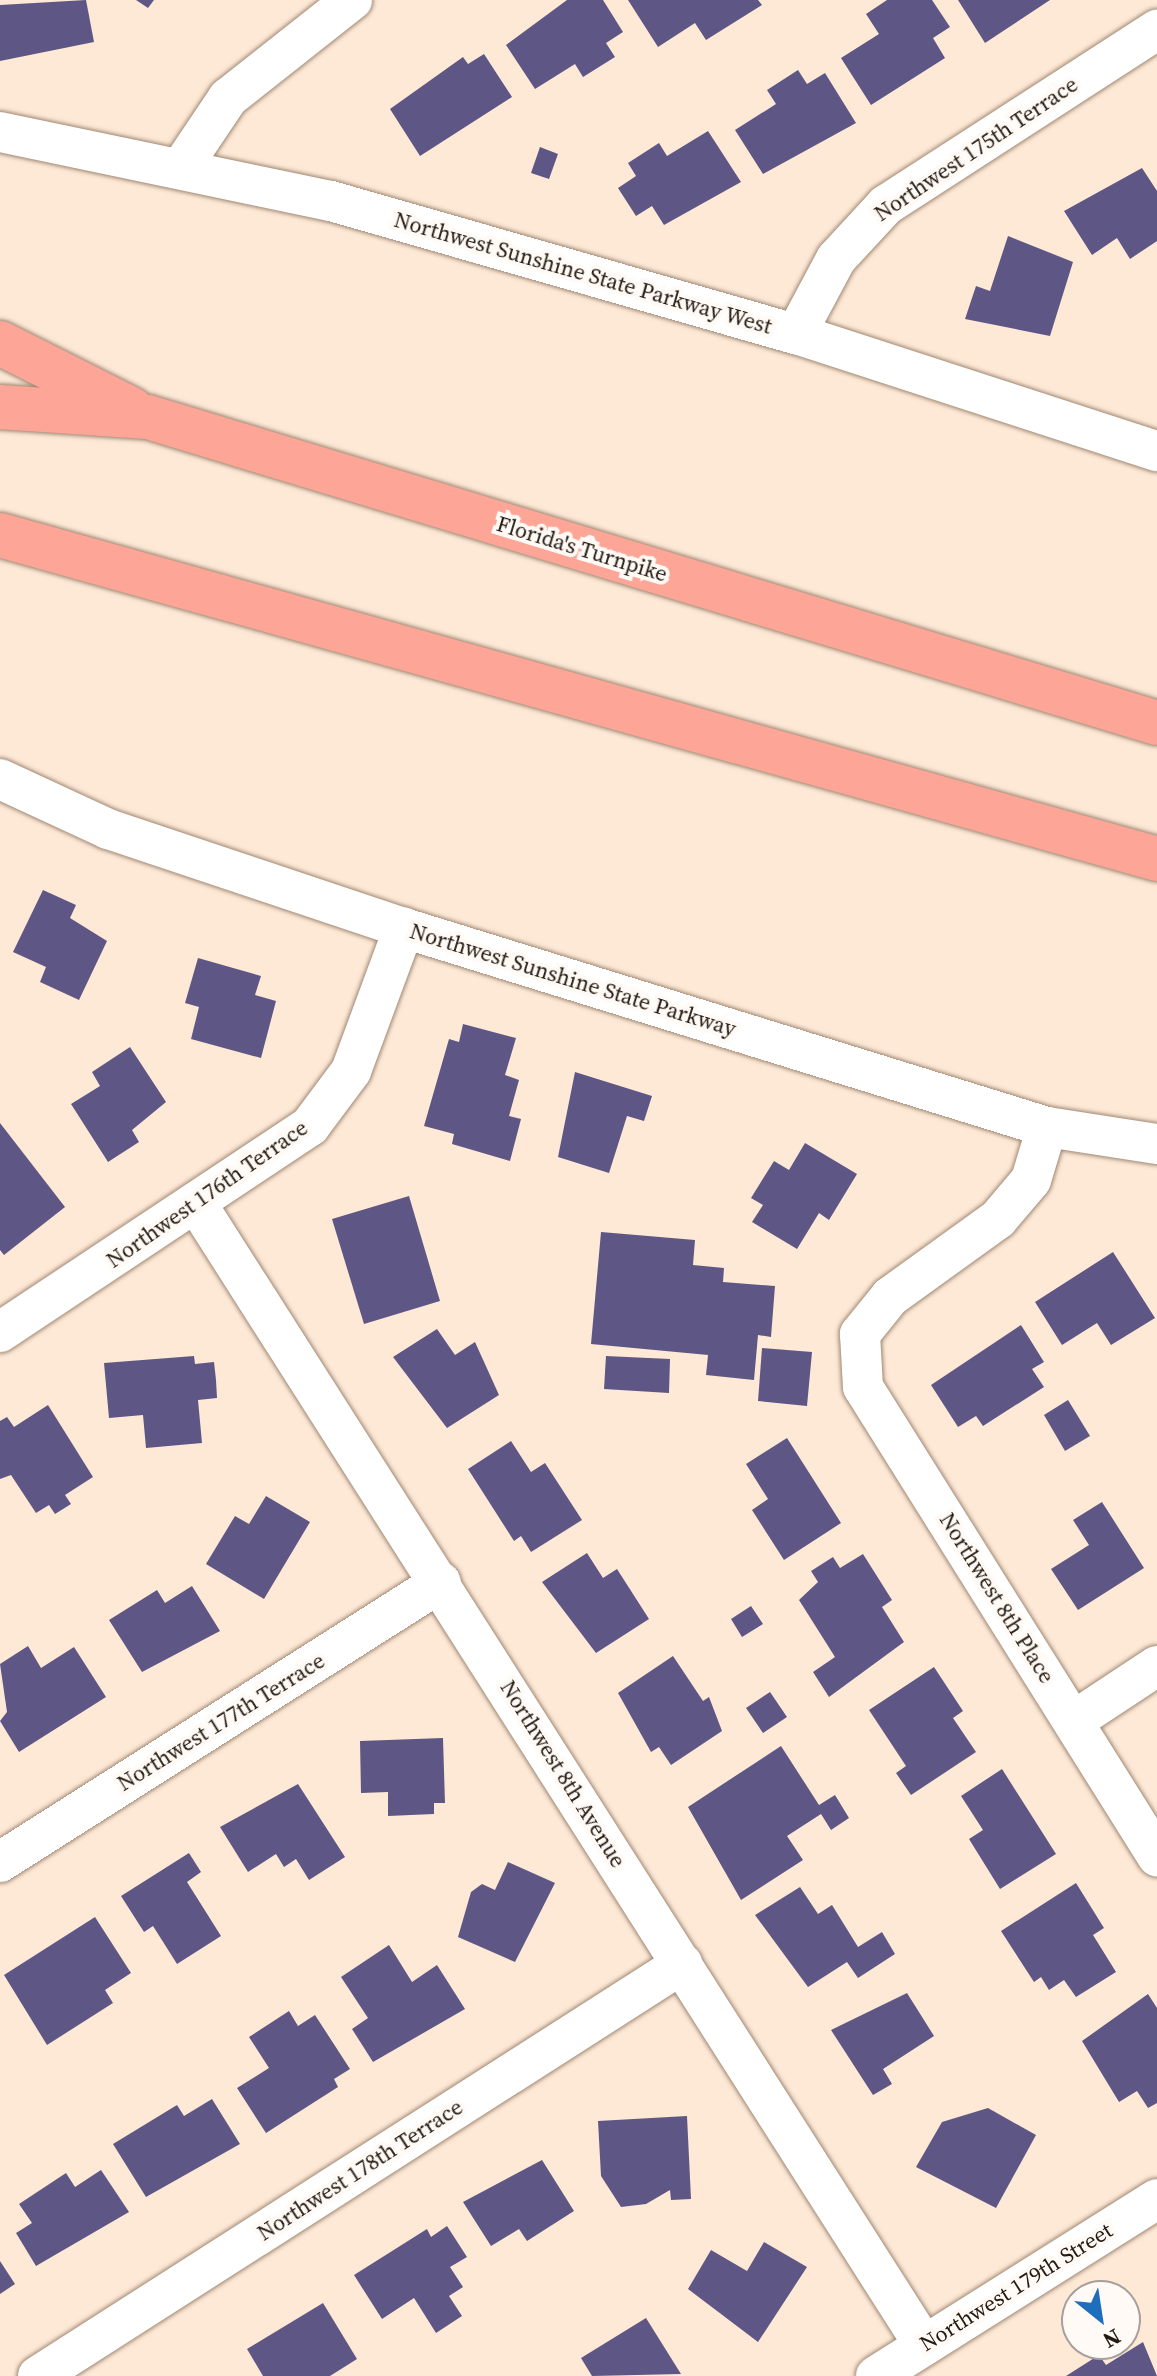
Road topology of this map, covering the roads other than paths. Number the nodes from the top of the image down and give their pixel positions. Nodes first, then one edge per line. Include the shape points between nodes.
1 (352, 0) edge
2 (1157, 30) edge
3 (0, 132) edge
4 (183, 165) junction
5 (796, 334) junction
6 (0, 343) edge
7 (0, 407) edge
8 (148, 417) junction
9 (1157, 451) edge
10 (0, 535) edge
11 (1157, 723) edge
12 (0, 779) edge
13 (1157, 859) edge
14 (404, 928) junction
15 (1047, 1127) junction
16 (1157, 1144) edge
17 (198, 1206) junction
18 (0, 1332) edge
19 (441, 1582) junction
20 (1157, 1666) edge
21 (1075, 1720) junction
22 (1157, 1856) edge
23 (0, 1862) edge
24 (682, 1964) junction
25 (1157, 2199) edge
26 (924, 2345) junction
27 (38, 2376) edge
28 (876, 2376) edge

1 - 4 street via 228,98
2 - 5 street, Northwest 175th Terrace via 886,205 836,259
3 - 4 street, Northwest Sunshine State Parkway West via 41,145
4 - 5 street, Northwest Sunshine State Parkway West
5 - 9 street, Northwest Sunshine State Parkway West
6 - 8 highway
7 - 8 highway, Florida's Turnpike
8 - 11 highway, Florida's Turnpike
10 - 13 highway
12 - 14 street, Northwest Sunshine State Parkway via 108,829
14 - 15 street, Northwest Sunshine State Parkway
14 - 17 street, Northwest 176th Terrace via 351,1071 318,1115
15 - 16 street, Northwest Sunshine State Parkway
15 - 21 street, Northwest 8th Place via 1031,1180 998,1219 890,1297 860,1334 863,1387
17 - 18 street, Northwest 176th Terrace
17 - 19 street, Northwest 8th Avenue
19 - 23 street, Northwest 177th Terrace
19 - 24 street, Northwest 8th Avenue
20 - 21 street
21 - 22 street, Northwest 8th Place
24 - 26 street, Northwest 8th Avenue
24 - 27 street, Northwest 178th Terrace
25 - 26 street, Northwest 179th Street
26 - 28 street, Northwest 179th Street

